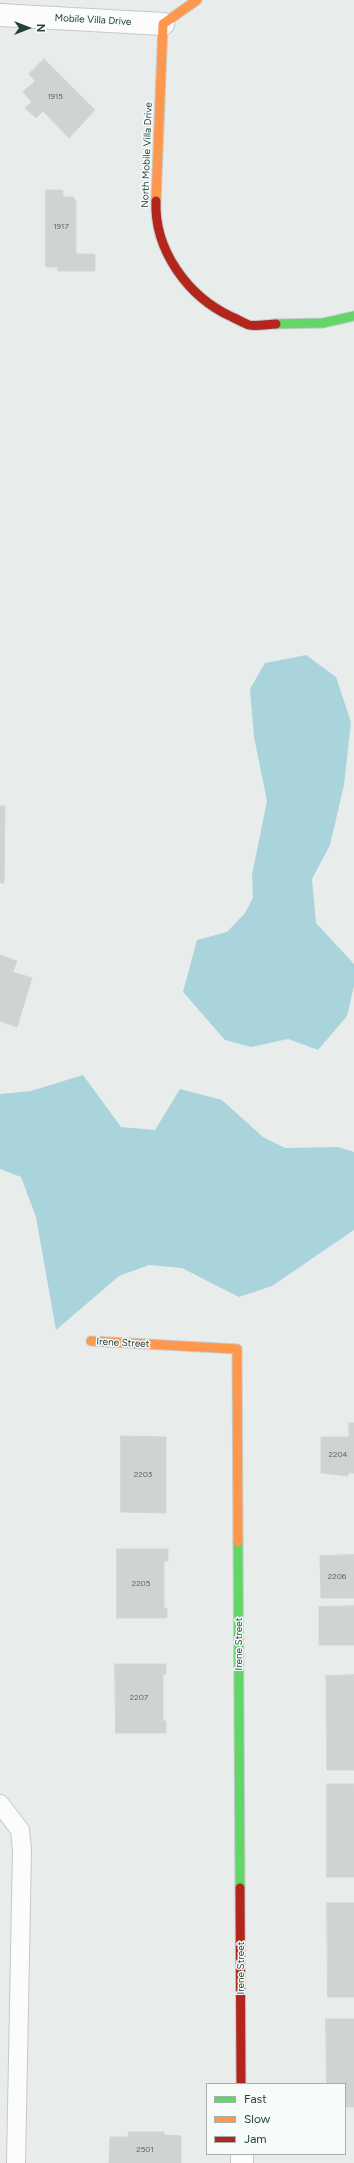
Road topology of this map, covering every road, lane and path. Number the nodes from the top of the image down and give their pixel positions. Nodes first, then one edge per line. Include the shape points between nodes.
1 (197, 0) edge
2 (0, 14) edge
3 (163, 24) junction
4 (354, 316) edge
5 (91, 1341) dead end
6 (0, 1804) edge
7 (241, 2083) edge
8 (16, 2163) edge

1 - 3 street
2 - 3 street, Mobile Villa Drive
3 - 4 street, North Mobile Villa Drive via 156,205 159,234 172,264 194,291 221,312 249,325 323,323
5 - 7 street, Irene Street via 237,1349
6 - 8 lane via 20,1830 22,1850

